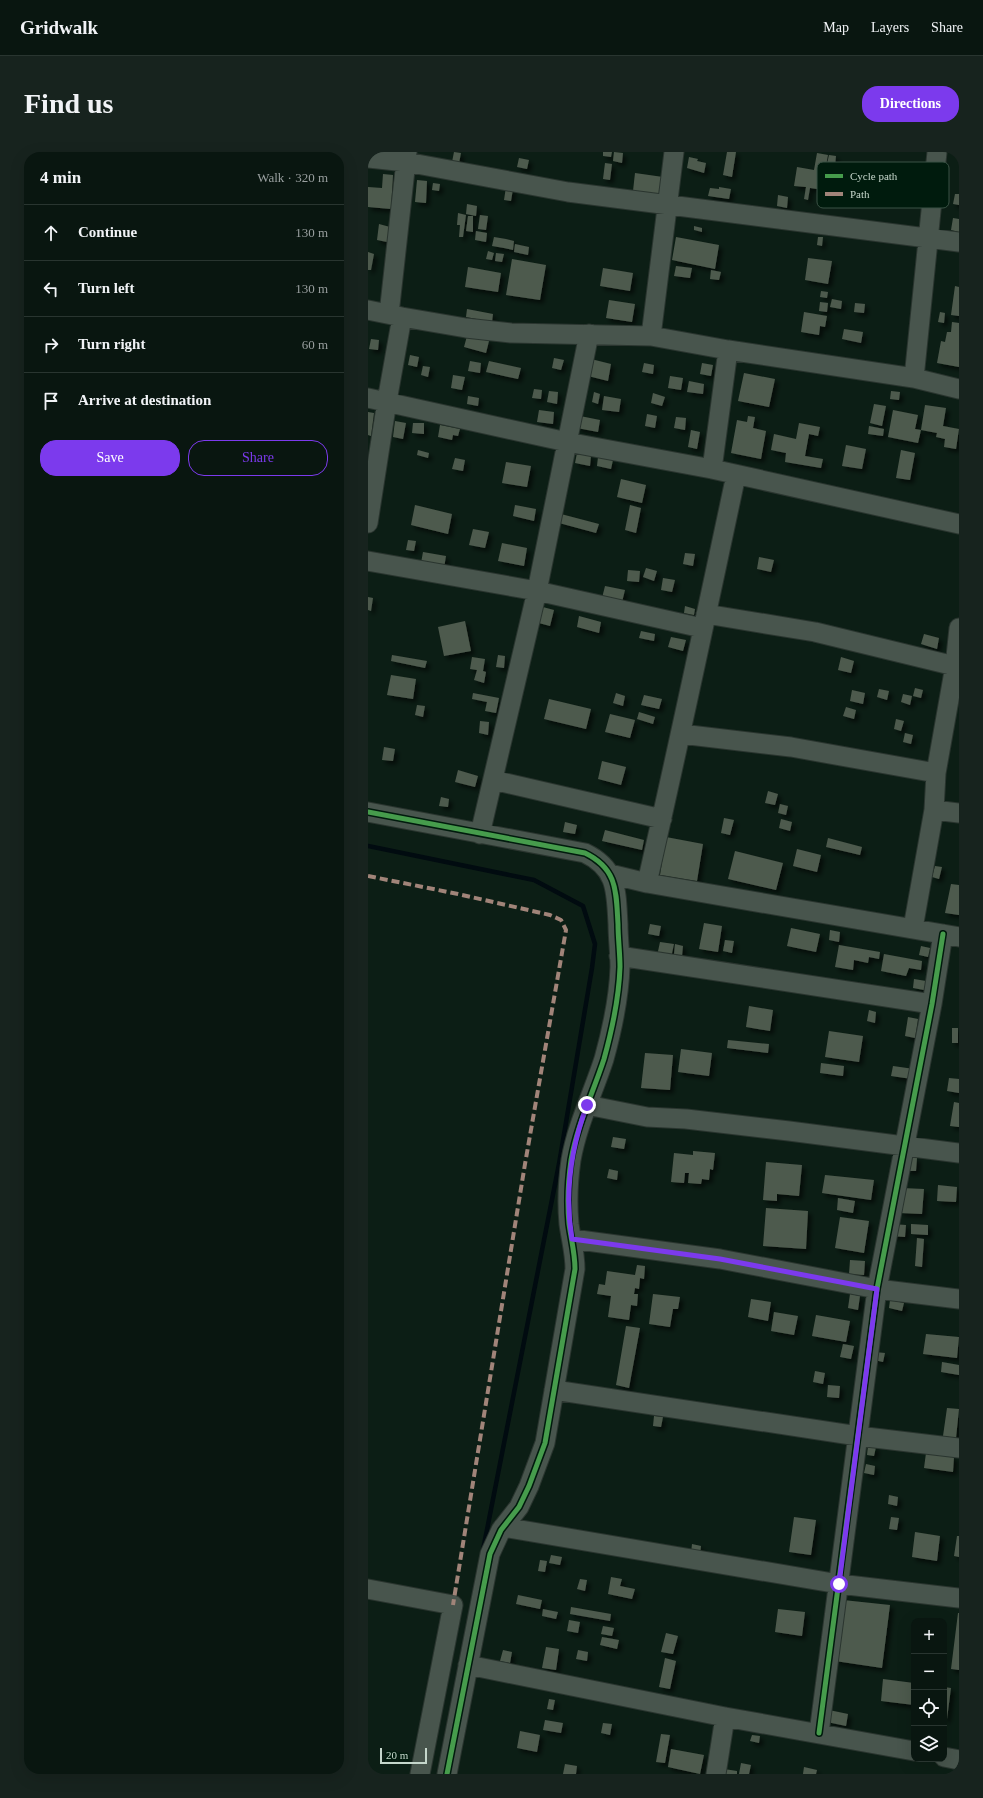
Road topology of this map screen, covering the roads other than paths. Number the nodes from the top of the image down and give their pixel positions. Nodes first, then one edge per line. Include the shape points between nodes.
1 (674, 152) edge
2 (937, 152) edge
3 (407, 157) edge
4 (368, 158) edge
5 (936, 162) edge
6 (669, 205) junction
7 (931, 208) edge
8 (928, 237) junction
9 (959, 242) edge
10 (368, 310) edge
11 (395, 316) junction
12 (589, 334) junction
13 (651, 336) junction
14 (728, 350) junction
15 (914, 378) junction
16 (959, 389) edge
17 (368, 398) edge
18 (387, 401) junction
19 (567, 442) junction
20 (712, 470) junction
21 (736, 475) junction
22 (368, 523) edge
23 (959, 524) edge
24 (368, 561) edge
25 (537, 592) junction
26 (704, 621) junction
27 (959, 628) edge
28 (957, 666) edge
29 (681, 734) junction
30 (936, 773) junction
31 (493, 780) junction
32 (934, 810) junction
33 (368, 812) edge
34 (959, 813) edge
35 (662, 819) junction
36 (480, 834) junction
37 (610, 874) junction
38 (647, 883) junction
39 (913, 928) junction
40 (951, 935) edge
41 (619, 956) junction
42 (932, 1004) junction
43 (587, 1105) junction
44 (904, 1146) junction
45 (959, 1153) edge
46 (572, 1239) junction
47 (877, 1289) junction
48 (959, 1299) edge
49 (554, 1390) junction
50 (858, 1436) junction
51 (959, 1448) edge
52 (503, 1527) junction
53 (839, 1584) junction
54 (368, 1589) edge
55 (959, 1598) edge
56 (468, 1665) junction
57 (725, 1717) junction
58 (819, 1733) junction
59 (911, 1750) edge
60 (947, 1758) edge
61 (959, 1760) edge
62 (420, 1774) edge
63 (447, 1774) edge
64 (716, 1774) edge

1 - 6 street
2 - 5 street
3 - 4 street
3 - 6 street via 568,192
3 - 11 street
6 - 8 street
6 - 13 street
7 - 8 street
8 - 9 street
8 - 15 street
10 - 11 street
11 - 12 street via 511,333
11 - 18 street
12 - 13 street
12 - 19 street
13 - 14 street
14 - 15 street
14 - 20 street
15 - 16 street
17 - 18 street
18 - 19 street
18 - 22 street
19 - 20 street
19 - 25 street
20 - 21 street
21 - 23 street
21 - 26 street
24 - 25 street
25 - 26 street
25 - 31 street
26 - 28 street via 815,632
26 - 29 street
27 - 28 street
28 - 30 street
29 - 30 street via 791,747
29 - 35 street
30 - 32 street
31 - 35 street
31 - 36 street
32 - 34 street
32 - 39 street
33 - 36 street
35 - 38 street
36 - 37 street via 585,853 600,861
37 - 38 street
37 - 41 street via 616,891
38 - 39 street
39 - 40 street
40 - 42 street
41 - 42 street
41 - 43 street via 617,998 612,1028
42 - 44 street
43 - 44 street via 648,1117 741,1125
43 - 46 street via 571,1162 568,1209
44 - 45 street
44 - 47 street
46 - 47 street via 720,1259
46 - 49 street via 575,1269
47 - 48 street
47 - 50 street
49 - 50 street
49 - 52 street via 549,1426 538,1465 519,1507
50 - 51 street
50 - 53 street
52 - 53 street
52 - 56 street via 489,1559
53 - 55 street
53 - 58 street
54 - 62 street via 453,1605
56 - 57 street
56 - 63 street
57 - 58 street
57 - 64 street
58 - 59 street
60 - 61 street

